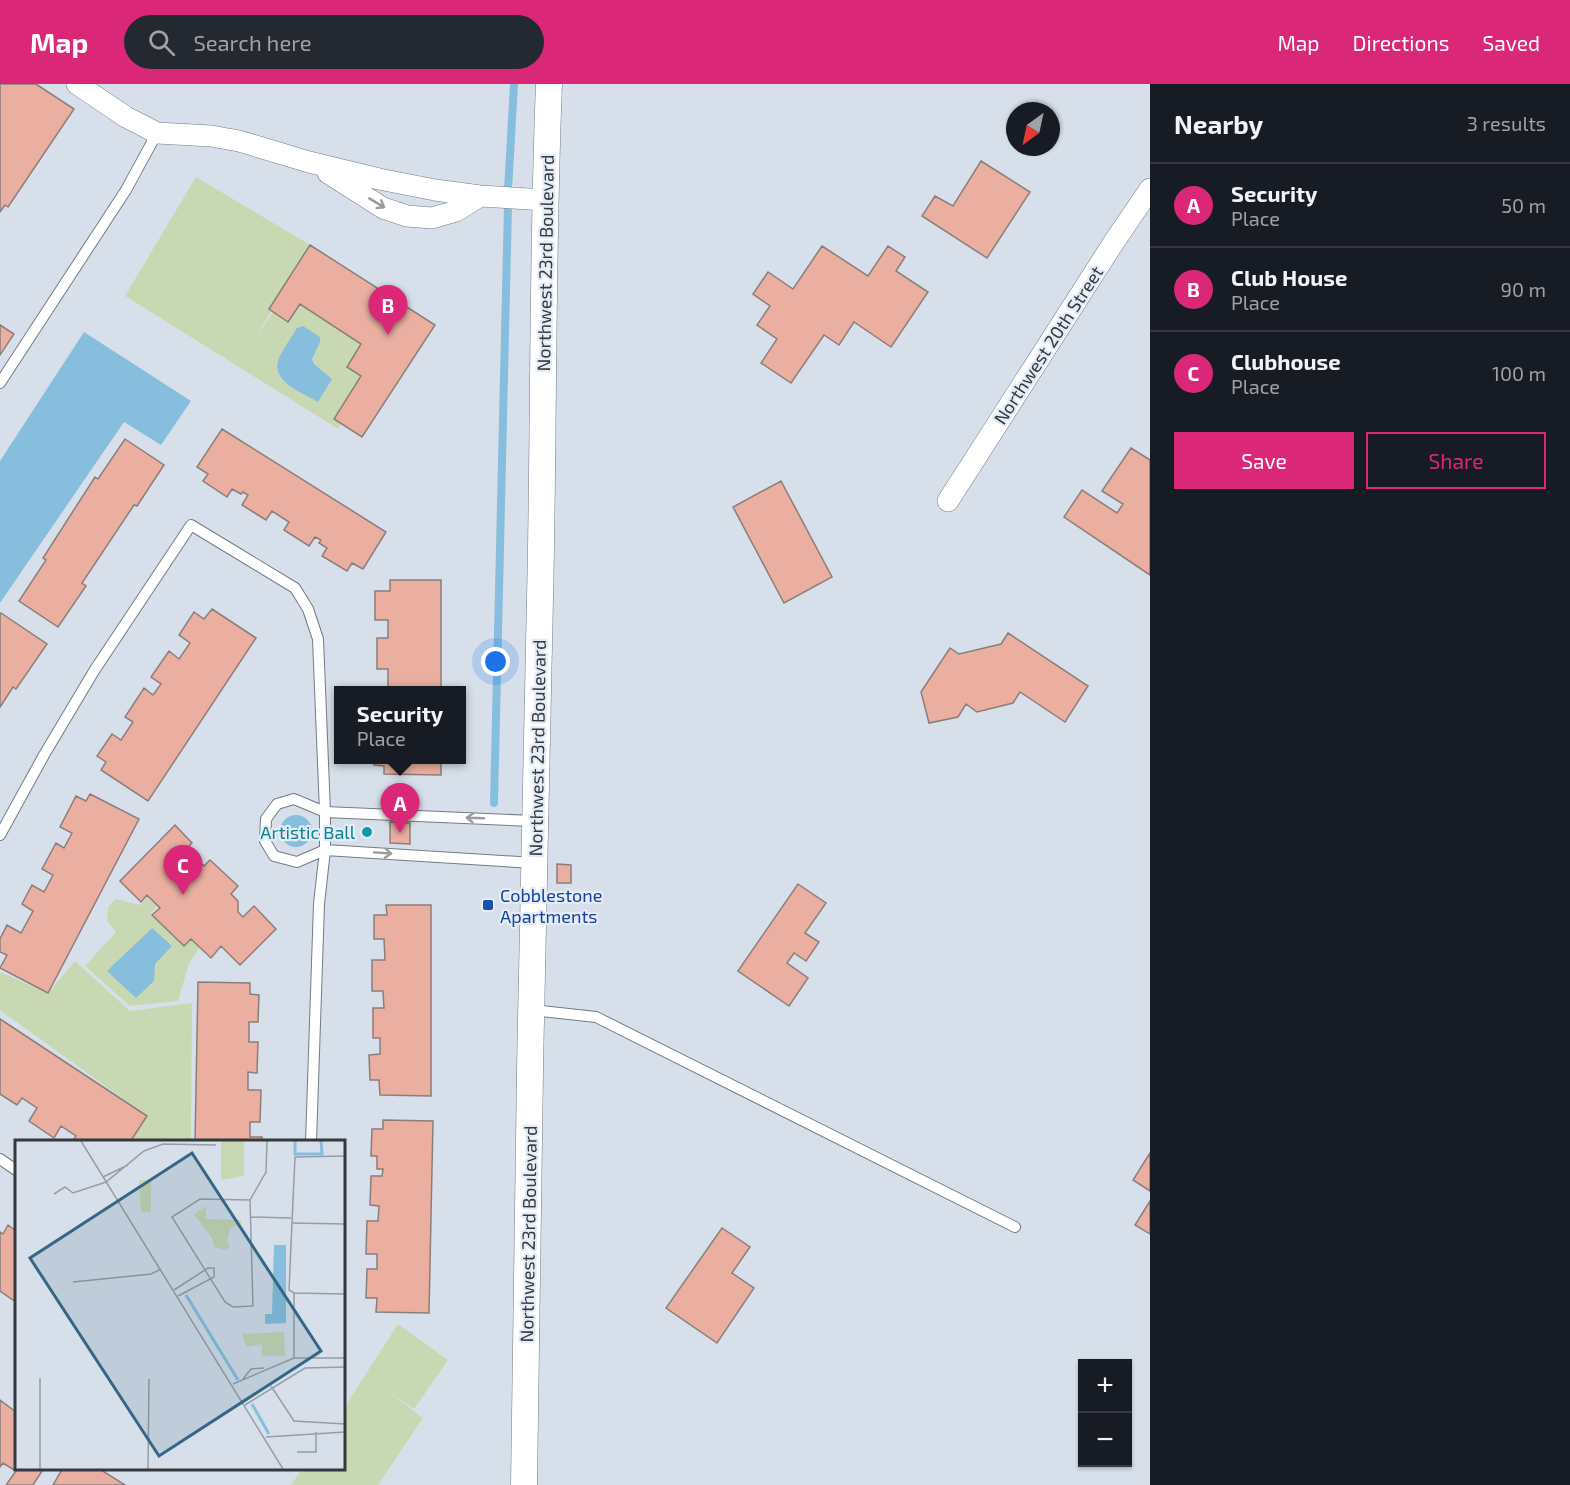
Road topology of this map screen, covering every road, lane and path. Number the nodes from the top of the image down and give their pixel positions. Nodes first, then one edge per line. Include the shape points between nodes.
1 (77, 84) edge
2 (549, 84) edge
3 (157, 133) junction
4 (309, 162) junction
5 (1150, 189) edge
6 (480, 196) junction
7 (546, 200) junction
8 (0, 382) edge
9 (948, 501) dead end
10 (325, 812) junction
11 (534, 821) junction
12 (0, 835) edge
13 (325, 850) junction
14 (534, 863) junction
15 (531, 1010) junction
16 (311, 1140) edge
17 (0, 1159) edge
18 (15, 1169) edge
19 (1015, 1227) dead end
20 (524, 1485) edge

1 - 3 street
2 - 7 street, Northwest 23rd Boulevard
3 - 4 street via 239,141
3 - 8 lane via 126,190
4 - 6 street via 379,179
4 -> 6 street via 383,208 407,216 432,218 456,211
5 - 9 street, Northwest 20th Street
6 - 7 street
7 - 11 street, Northwest 23rd Boulevard
11 -> 10 lane
10 - 12 lane via 318,639 308,609 295,588 191,525 94,671
10 - 13 lane
10 - 13 lane via 294,799 277,804 266,819 265,841 274,856 297,862
11 - 14 street, Northwest 23rd Boulevard
13 -> 14 lane
13 - 16 lane via 319,904
14 - 15 street, Northwest 23rd Boulevard
15 - 19 lane via 596,1017
15 - 20 street, Northwest 23rd Boulevard
17 - 18 lane

